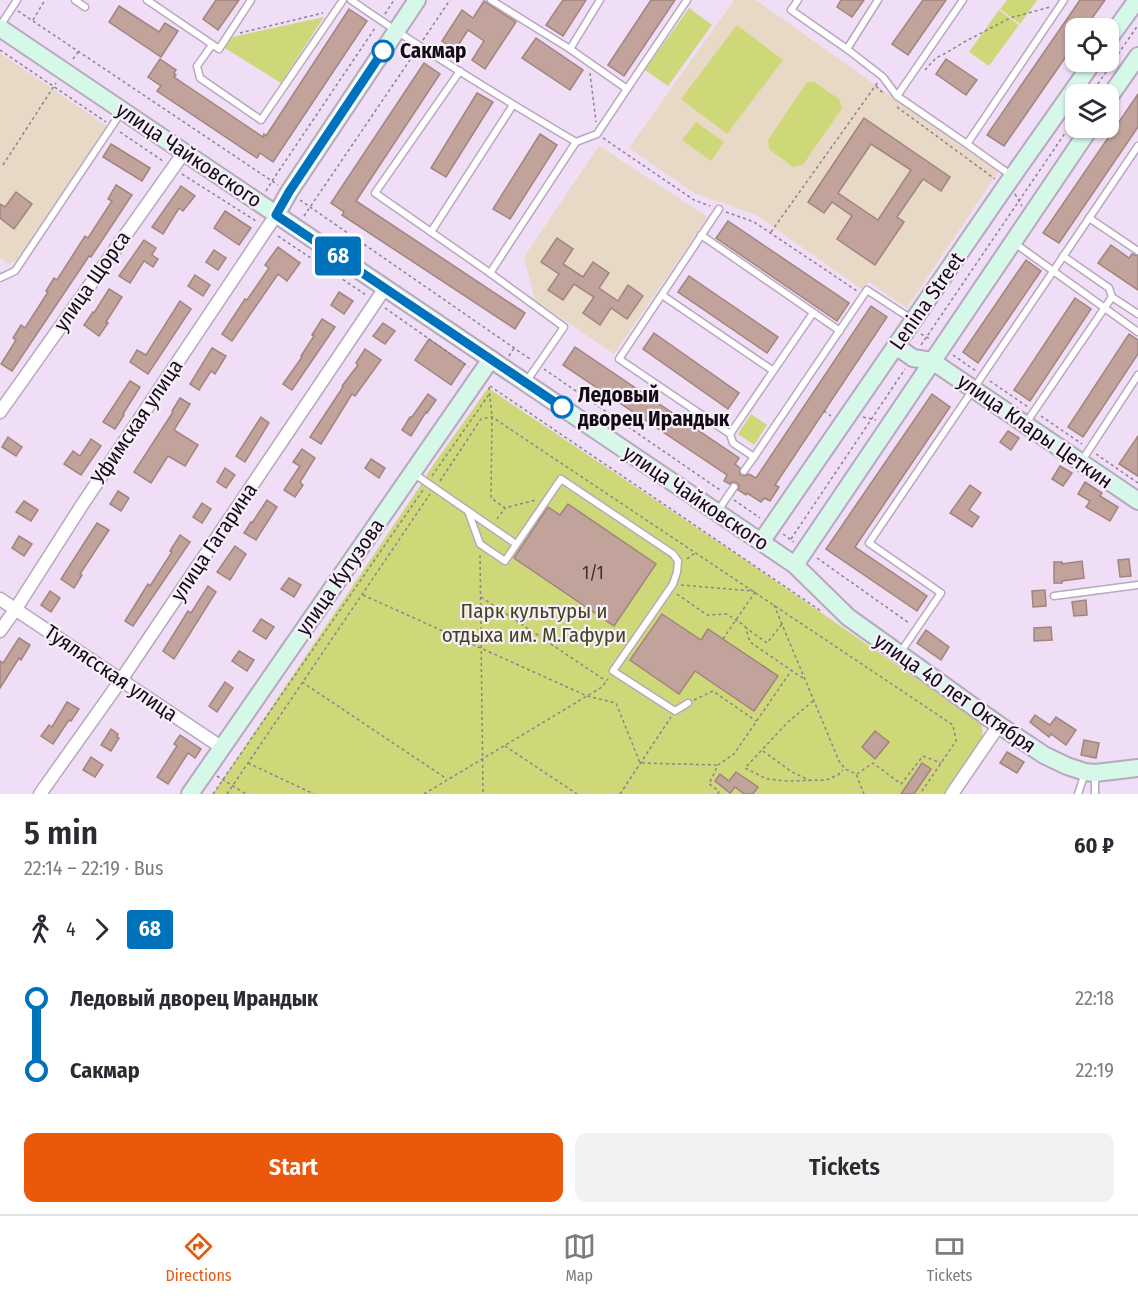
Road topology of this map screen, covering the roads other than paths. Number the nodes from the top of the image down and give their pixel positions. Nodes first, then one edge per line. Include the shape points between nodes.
1 (17, 0) edge
2 (75, 0) edge
3 (147, 0) edge
4 (251, 0) edge
5 (343, 0) edge
6 (351, 0) edge
7 (417, 0) edge
8 (491, 0) edge
9 (600, 0) edge
10 (687, 0) edge
11 (798, 0) edge
12 (878, 0) edge
13 (963, 0) edge
14 (1064, 0) edge
15 (1137, 0) edge
16 (501, 3) edge
17 (85, 7) dead end
18 (1119, 25) edge
19 (0, 27) edge
20 (396, 31) junction
21 (212, 45) junction
22 (570, 49) junction
23 (847, 49) junction
24 (1138, 56) edge
25 (460, 71) junction
26 (1087, 72) edge
27 (1118, 84) edge
28 (627, 89) junction
29 (897, 96) junction
30 (513, 105) junction
31 (123, 110) junction
32 (1083, 138) edge
33 (576, 142) junction
34 (967, 144) junction
35 (1138, 146) edge
36 (185, 151) junction
37 (1009, 182) junction
38 (719, 209) road end
39 (1089, 218) junction
40 (272, 222) junction
41 (431, 232) junction
42 (701, 236) junction
43 (1012, 242) junction
44 (1138, 251) edge
45 (1063, 256) junction
46 (1052, 272) junction
47 (490, 273) junction
48 (0, 278) edge
49 (380, 295) junction
50 (662, 295) junction
51 (1112, 297) junction
52 (1104, 309) junction
53 (813, 313) junction
54 (1138, 314) edge
55 (914, 320) junction
56 (840, 331) junction
57 (1138, 332) edge
58 (896, 346) junction
59 (491, 359) junction
60 (932, 361) junction
61 (772, 370) junction
62 (1138, 375) edge
63 (526, 382) junction
64 (978, 382) junction
65 (0, 411) edge
66 (1030, 417) junction
67 (730, 434) junction
68 (1085, 456) junction
69 (754, 457) junction
70 (744, 471) dead end
71 (413, 473) junction
72 (734, 487) dead end
73 (1137, 495) edge
74 (468, 511) junction
75 (717, 512) junction
76 (761, 542) junction
77 (516, 544) junction
78 (795, 565) junction
79 (1138, 585) edge
80 (1054, 596) dead end
81 (0, 599) edge
82 (15, 610) junction
83 (0, 631) edge
84 (899, 654) junction
85 (121, 680) junction
86 (688, 702) road end
87 (999, 725) junction
88 (221, 747) junction
89 (1138, 768) edge
90 (1090, 773) junction
91 (40, 794) edge
92 (189, 794) edge
93 (952, 794) edge
94 (1078, 794) edge
95 (1095, 794) edge

1 - 19 lane
2 - 17 lane
3 - 21 lane
4 - 21 lane via 219,49
5 - 21 lane via 261,120 200,78 197,66
6 - 20 lane
7 - 20 main road
8 - 16 lane
9 - 22 lane
10 - 28 lane
11 - 23 lane via 791,10
12 - 23 lane
13 - 29 lane
14 - 34 lane
15 - 18 main road
16 - 22 lane
19 - 31 main road, улица Чайковского
20 - 25 lane
20 - 40 main road
22 - 28 lane
23 - 29 lane via 883,77
24 - 27 main road
25 - 30 lane
25 - 41 lane via 375,193
26 - 37 main road, Lenina Street
28 - 33 lane via 597,134
29 - 34 lane
30 - 33 lane
30 - 41 lane
31 - 36 main road, улица Чайковского
31 - 48 lane via 15,271
32 - 43 main road, Lenina Street
33 - 47 lane
34 - 37 lane
35 - 39 lane
36 - 40 main road, улица Чайковского
36 - 65 street, улица Щорса
37 - 55 main road, Lenina Street
38 - 42 lane
39 - 44 lane
39 - 45 lane
40 - 49 main road, улица Чайковского via 296,228
40 - 82 street, Уфимская улица
41 - 47 lane
42 - 50 lane
42 - 53 lane
43 - 46 lane
43 - 60 main road, Lenina Street
45 - 46 lane
45 - 51 lane via 1109,288
46 - 52 lane
46 - 64 lane
47 - 63 lane via 564,327
49 - 59 main road, улица Чайковского
49 - 85 street, улица Гагарина
50 - 61 lane
50 - 67 lane via 619,359
51 - 52 lane
51 - 54 lane
52 - 57 lane
52 - 66 lane
53 - 56 lane
53 - 61 lane
55 - 56 lane via 867,290
55 - 58 main road, Lenina Street
56 - 69 lane
58 - 60 main road via 913,358
58 - 76 main road, Lenina Street via 842,416
59 - 63 main road, улица Чайковского
59 - 71 main road, улица Кутузова
60 - 64 main road, улица Клары Цеткин
60 - 78 main road, Lenina Street
61 - 67 lane
62 - 68 lane
63 - 75 main road, улица Чайковского
64 - 66 main road, улица Клары Цеткин
64 - 84 lane via 869,543 942,593
66 - 68 main road, улица Клары Цеткин
67 - 69 lane via 733,443
68 - 73 main road, улица Клары Цеткин
69 - 70 lane
71 - 74 lane
71 - 88 main road, улица Кутузова
72 - 75 lane
74 - 77 lane
74 - 77 lane via 480,544 505,561
75 - 76 main road, улица Чайковского
76 - 78 main road, улица Чайковского
77 - 86 lane via 561,478 673,554 678,561 671,587 614,671 675,711
78 - 84 main road, улица 40 лет Октября via 848,617
79 - 80 lane
81 - 82 street, Туялясская улица
82 - 83 street, Уфимская улица
82 - 85 street, Туялясская улица
84 - 87 main road, улица 40 лет Октября
85 - 88 street, Туялясская улица
85 - 91 street, улица Гагарина
87 - 90 main road, улица 40 лет Октября via 1044,755
87 - 93 street
88 - 92 main road, улица Кутузова
89 - 90 main road, улица 40 лет Октября
90 - 94 lane
90 - 95 lane

